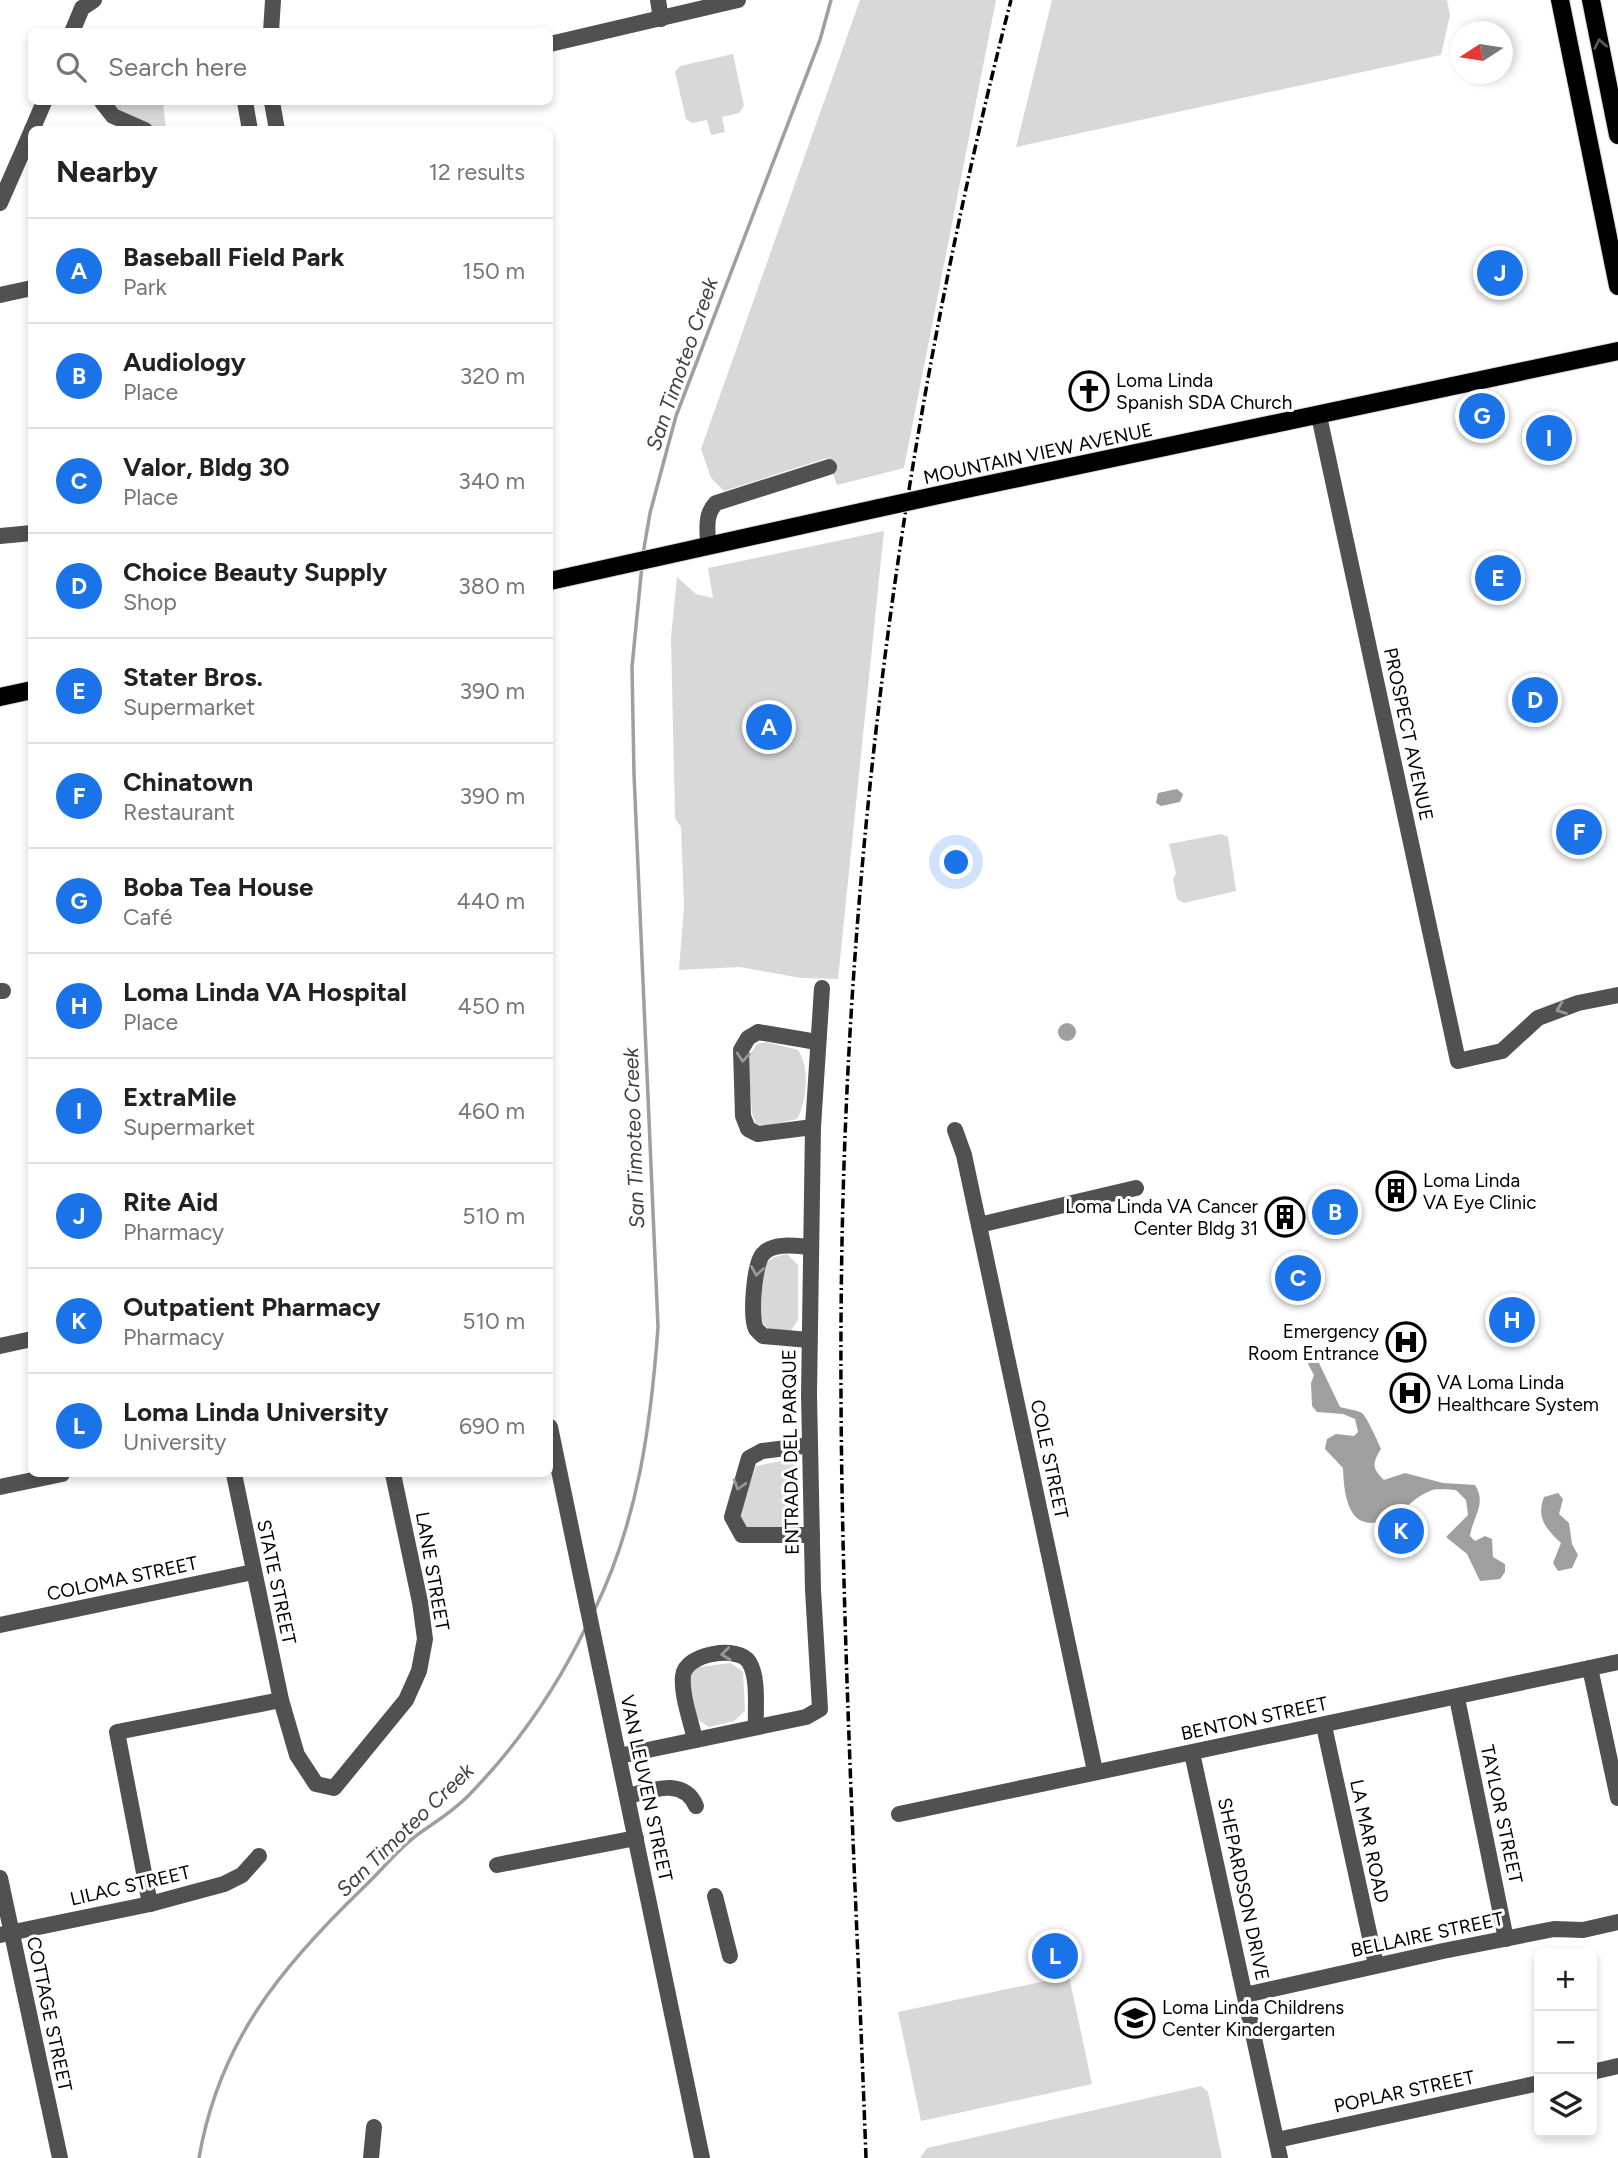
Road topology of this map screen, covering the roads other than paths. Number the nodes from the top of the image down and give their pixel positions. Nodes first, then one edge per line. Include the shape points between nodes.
1 (273, 0) edge
2 (658, 0) edge
3 (738, 0) edge
4 (1560, 0) edge
5 (1591, 0) edge
6 (661, 19) junction
7 (271, 28) edge
8 (553, 43) edge
9 (43, 105) edge
10 (104, 105) edge
11 (246, 105) edge
12 (273, 105) edge
13 (34, 126) edge
14 (136, 126) edge
15 (249, 126) edge
16 (276, 126) edge
17 (1618, 135) edge
18 (28, 139) edge
19 (0, 204) edge
20 (1618, 286) edge
21 (28, 289) edge
22 (0, 295) edge
23 (1618, 351) edge
24 (1319, 416) junction
25 (829, 467) dead end
26 (28, 533) edge
27 (0, 536) edge
28 (708, 546) junction
29 (553, 580) edge
30 (28, 691) edge
31 (0, 697) edge
32 (822, 988) dead end
33 (1618, 995) edge
34 (817, 1042) junction
35 (813, 1127) junction
36 (955, 1130) dead end
37 (1136, 1188) dead end
38 (979, 1225) junction
39 (810, 1247) junction
40 (28, 1340) edge
41 (809, 1340) junction
42 (0, 1346) edge
43 (553, 1442) edge
44 (810, 1445) junction
45 (48, 1477) edge
46 (235, 1477) edge
47 (394, 1477) edge
48 (0, 1487) edge
49 (812, 1535) junction
50 (253, 1572) junction
51 (0, 1625) edge
52 (1618, 1662) edge
53 (1590, 1668) junction
54 (1457, 1698) junction
55 (281, 1700) junction
56 (757, 1726) junction
57 (1324, 1726) junction
58 (695, 1740) junction
59 (1192, 1753) junction
60 (619, 1756) junction
61 (1095, 1771) junction
62 (1618, 1795) edge
63 (628, 1796) junction
64 (696, 1806) dead end
65 (899, 1814) dead end
66 (636, 1838) junction
67 (259, 1856) dead end
68 (497, 1865) dead end
69 (0, 1878) edge
70 (715, 1896) dead end
71 (150, 1904) junction
72 (1618, 1922) edge
73 (6, 1934) edge
74 (1506, 1939) junction
75 (730, 1956) dead end
76 (1376, 1965) junction
77 (1245, 1995) junction
78 (1618, 2066) edge
79 (1597, 2071) edge
80 (1534, 2084) edge
81 (374, 2127) dead end
82 (1277, 2140) junction
83 (60, 2158) edge
84 (372, 2158) edge
85 (702, 2158) edge
86 (1280, 2158) edge

1 - 7 street
2 - 6 street
3 - 6 street
4 - 20 main road
17 -> 5 main road
6 - 8 street
9 - 13 street
10 - 14 street via 113,116
11 - 15 street
12 - 16 street
18 - 19 street
21 - 22 street
23 - 24 main road, MOUNTAIN VIEW AVENUE
24 - 28 main road, MOUNTAIN VIEW AVENUE, bridge
33 -> 24 street, PROSPECT AVENUE via 1538,1018 1502,1051 1458,1061
25 - 28 street via 716,503 709,512
26 - 27 street
28 - 29 main road, MOUNTAIN VIEW AVENUE
30 - 31 main road
32 - 34 street, ENTRADA DEL PARQUE
34 - 35 street, ENTRADA DEL PARQUE
34 -> 35 street via 758,1032 741,1050 743,1116 748,1129 758,1135
35 - 39 street, ENTRADA DEL PARQUE
36 - 38 street, COLE STREET
37 - 38 street
38 - 61 street, COLE STREET
39 - 41 street, ENTRADA DEL PARQUE
39 -> 41 street via 776,1246 763,1252 756,1265 754,1318 756,1329 764,1336
40 - 42 street
41 - 44 street, ENTRADA DEL PARQUE
43 - 60 street, VAN LEUVEN STREET
44 - 49 street, ENTRADA DEL PARQUE
44 -> 49 street via 762,1451 749,1458 732,1517 743,1535
45 - 48 street
46 - 50 street, STATE STREET
47 - 55 street, LANE STREET via 425,1639 407,1700 334,1788 316,1784 297,1755
49 - 56 street, ENTRADA DEL PARQUE via 820,1709 806,1717
50 - 51 street, COLOMA STREET
50 - 55 street, STATE STREET
52 - 53 street, BENTON STREET
53 - 54 street, BENTON STREET
53 - 62 street
54 - 57 street, BENTON STREET
54 - 74 street, TAYLOR STREET
55 - 71 street via 117,1732
56 - 58 street, ENTRADA DEL PARQUE
56 -> 58 street via 748,1659 736,1653 692,1658 682,1677
57 - 59 street, BENTON STREET
57 - 76 street, LA MAR ROAD
58 - 60 street, ENTRADA DEL PARQUE
59 - 61 street, BENTON STREET
59 - 77 street, SHEPARDSON DRIVE
60 - 63 street, VAN LEUVEN STREET
61 - 65 street, BENTON STREET
63 - 64 street via 681,1788 692,1795
63 - 66 street, VAN LEUVEN STREET
66 - 68 street
66 - 85 street, VAN LEUVEN STREET
67 - 71 street, LILAC STREET via 242,1875 224,1884
69 - 73 street, COTTAGE STREET
70 - 75 street
71 - 73 street, LILAC STREET
72 - 74 street, BELLAIRE STREET
73 - 83 street, COTTAGE STREET
74 - 76 street, BELLAIRE STREET
76 - 77 street, BELLAIRE STREET
77 - 82 street, SHEPARDSON DRIVE
78 - 79 street
80 - 82 street, POPLAR STREET
81 - 84 street
82 - 86 street, SHEPARDSON DRIVE

